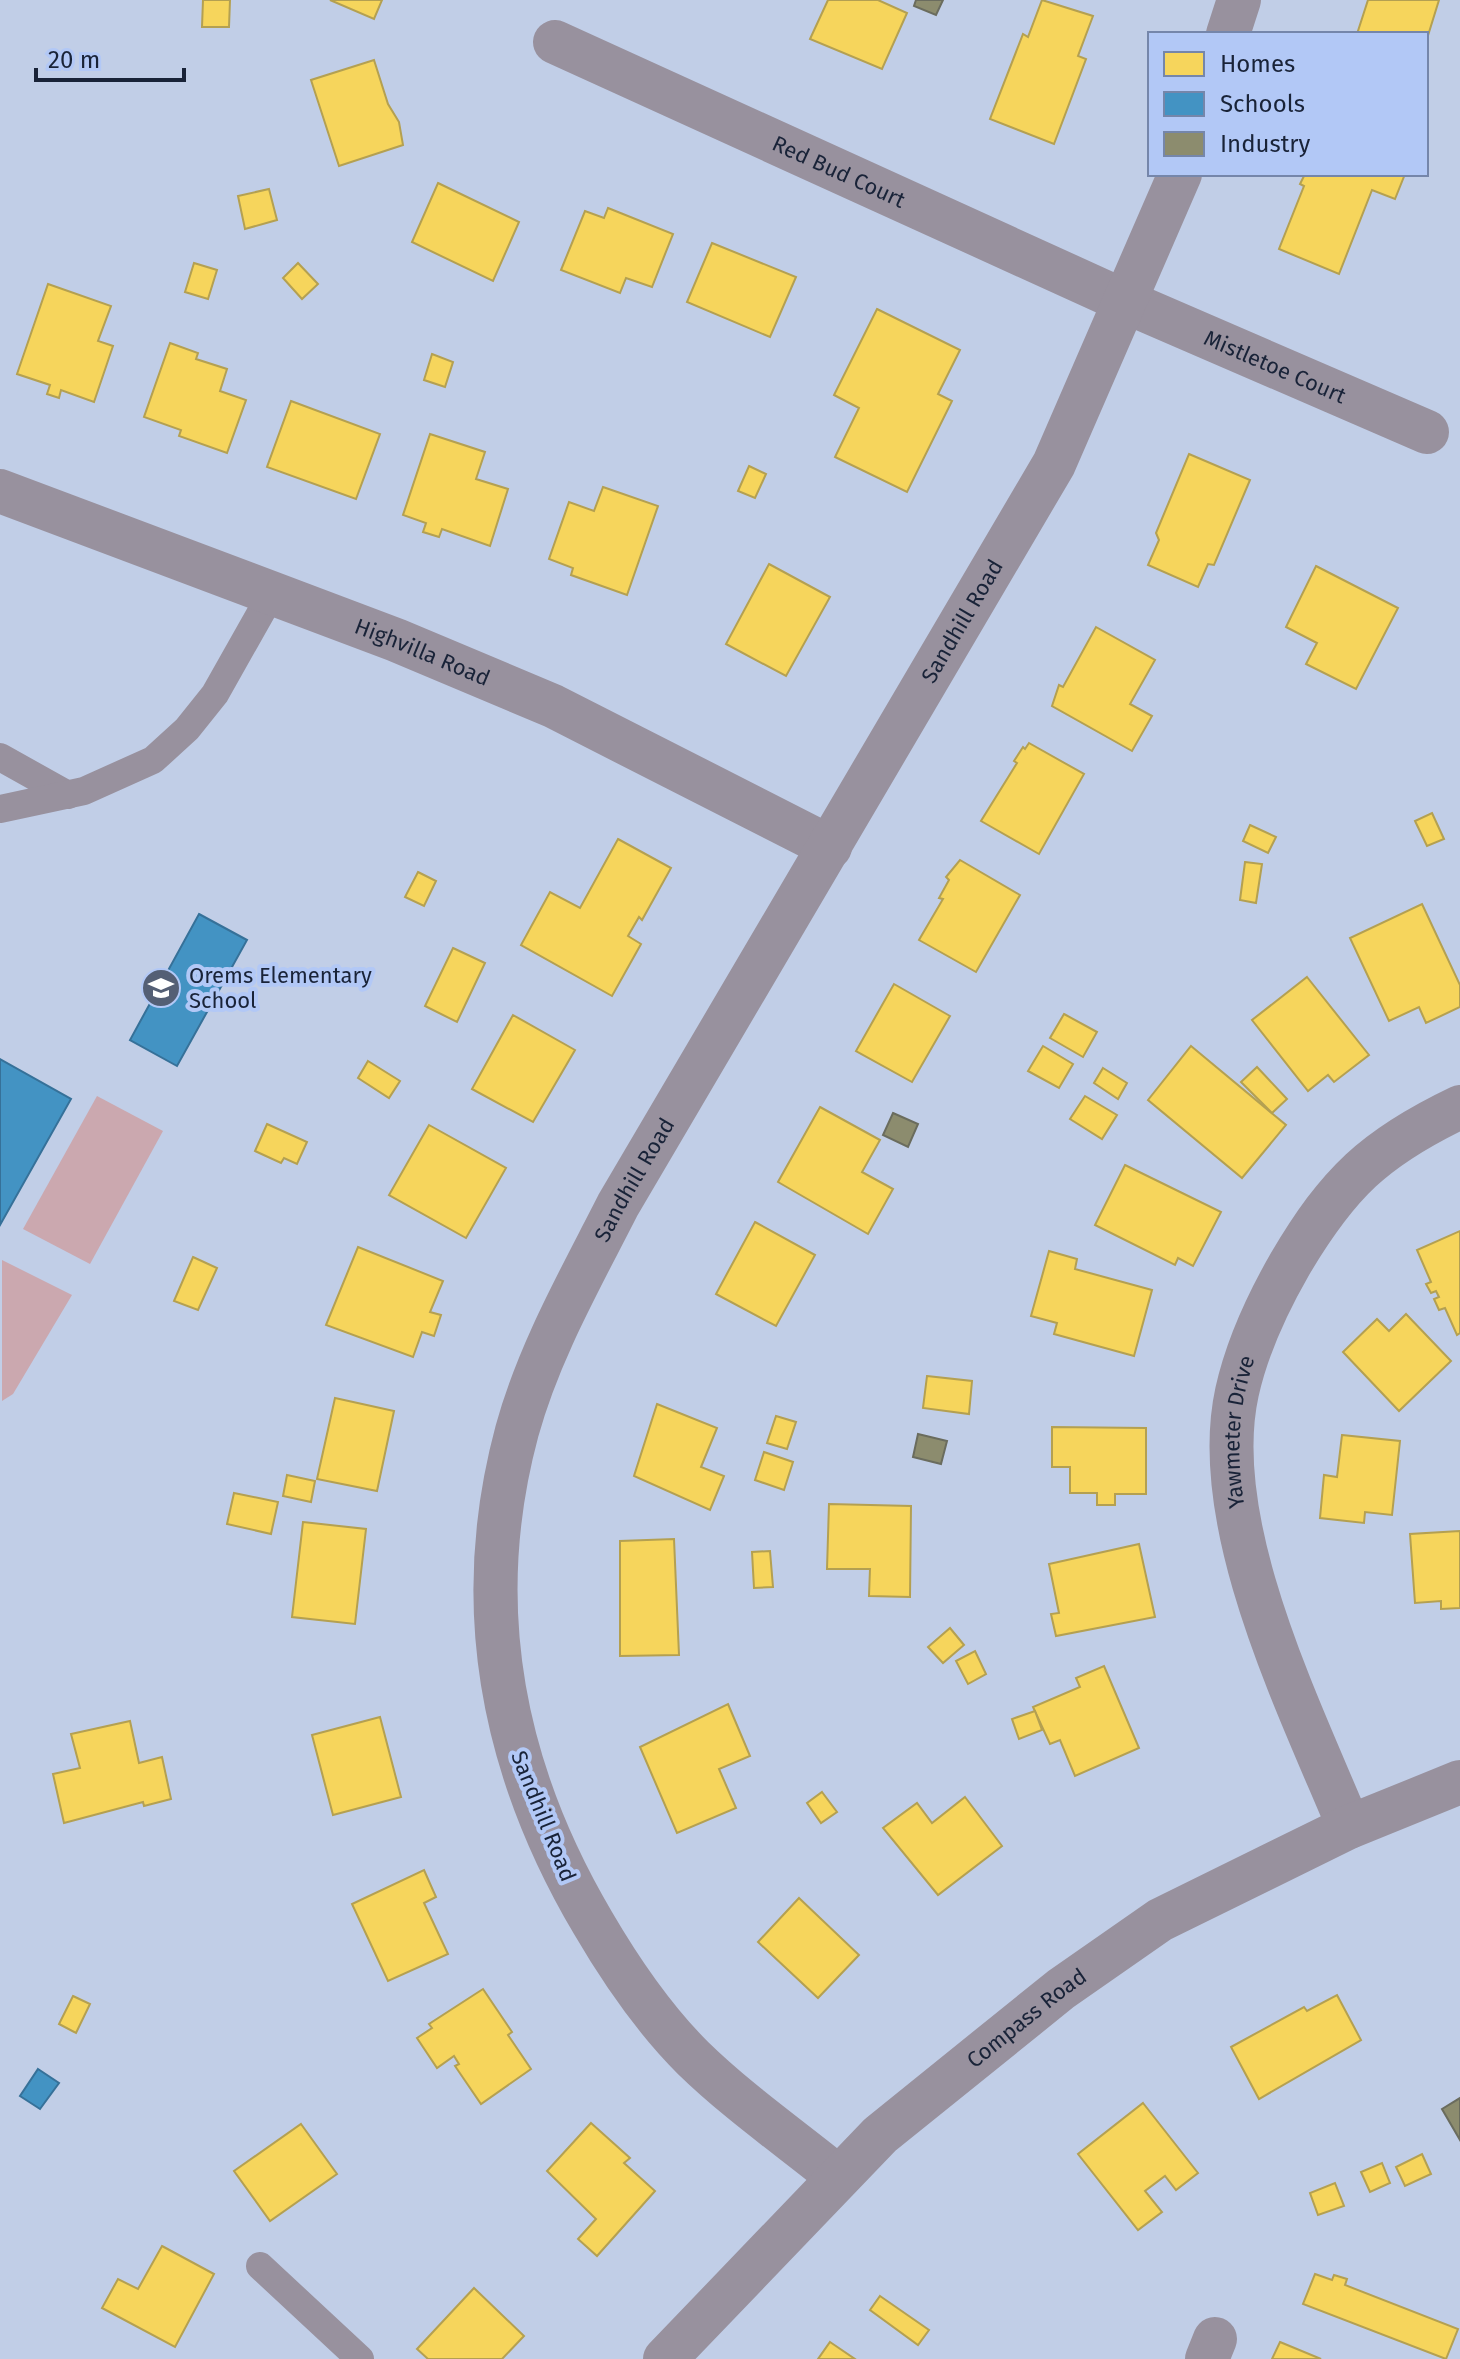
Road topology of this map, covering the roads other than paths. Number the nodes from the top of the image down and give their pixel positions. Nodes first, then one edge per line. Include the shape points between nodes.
1 (1239, 0) edge
2 (1229, 32) edge
3 (555, 42) dead end
4 (1179, 176) edge
5 (1124, 301) junction
6 (1427, 432) dead end
7 (0, 491) edge
8 (272, 593) junction
9 (0, 757) edge
10 (68, 795) junction
11 (0, 809) edge
12 (830, 847) junction
13 (1460, 1107) edge
14 (1460, 1782) edge
15 (1349, 1827) junction
16 (838, 2177) junction
17 (260, 2266) dead end
18 (360, 2359) edge
19 (665, 2359) edge

1 - 2 street
3 - 5 street, Red Bud Court
4 - 5 street, Sandhill Road
5 - 6 street, Mistletoe Court
5 - 12 street, Sandhill Road via 1054,464
7 - 8 street, Highvilla Road
8 - 10 lane via 215,694 187,729 153,760
8 - 12 street, Highvilla Road via 553,706
9 - 10 lane
10 - 11 lane
12 - 16 street, Sandhill Road via 618,1205 559,1322 517,1430 495,1543 504,1689 521,1770 561,1869 622,1972 693,2058
13 - 15 street, Yawmeter Drive via 1370,1158 1320,1215 1252,1338 1236,1395 1231,1471 1243,1549
14 - 15 street, Compass Road
15 - 16 street, Compass Road via 1148,1928 957,2072
16 - 19 street, Compass Road
17 - 18 lane

